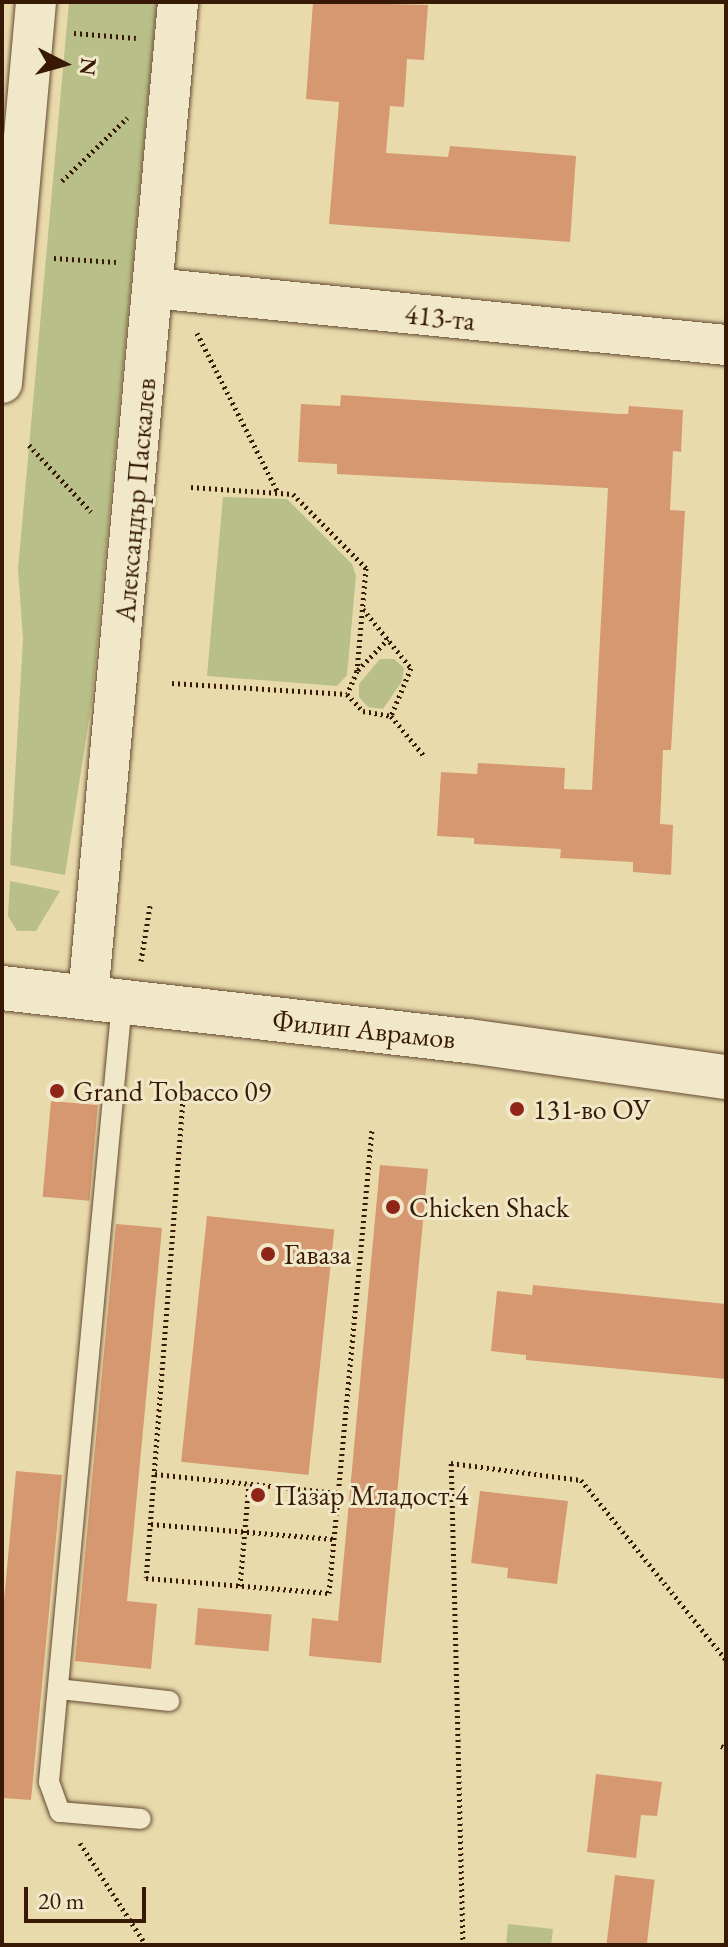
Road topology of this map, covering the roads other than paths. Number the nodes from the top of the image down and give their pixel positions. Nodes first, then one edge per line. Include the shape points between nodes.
1 (36, 2) edge
2 (178, 2) edge
3 (143, 276) junction
4 (6, 279) edge
5 (726, 345) edge
6 (2, 383) edge
7 (2, 988) edge
8 (105, 999) junction
9 (726, 1077) edge
10 (58, 1689) junction
11 (169, 1701) dead end
12 (141, 1819) dead end

1 - 4 street
2 - 3 street, Александър Паскалев
3 - 5 street, 413-та
3 - 8 street, Александър Паскалев
4 - 6 street
7 - 8 street, Филип Аврамов
8 - 9 street, Филип Аврамов
8 - 10 lane
10 - 11 lane
10 - 12 lane via 49,1782 60,1812

